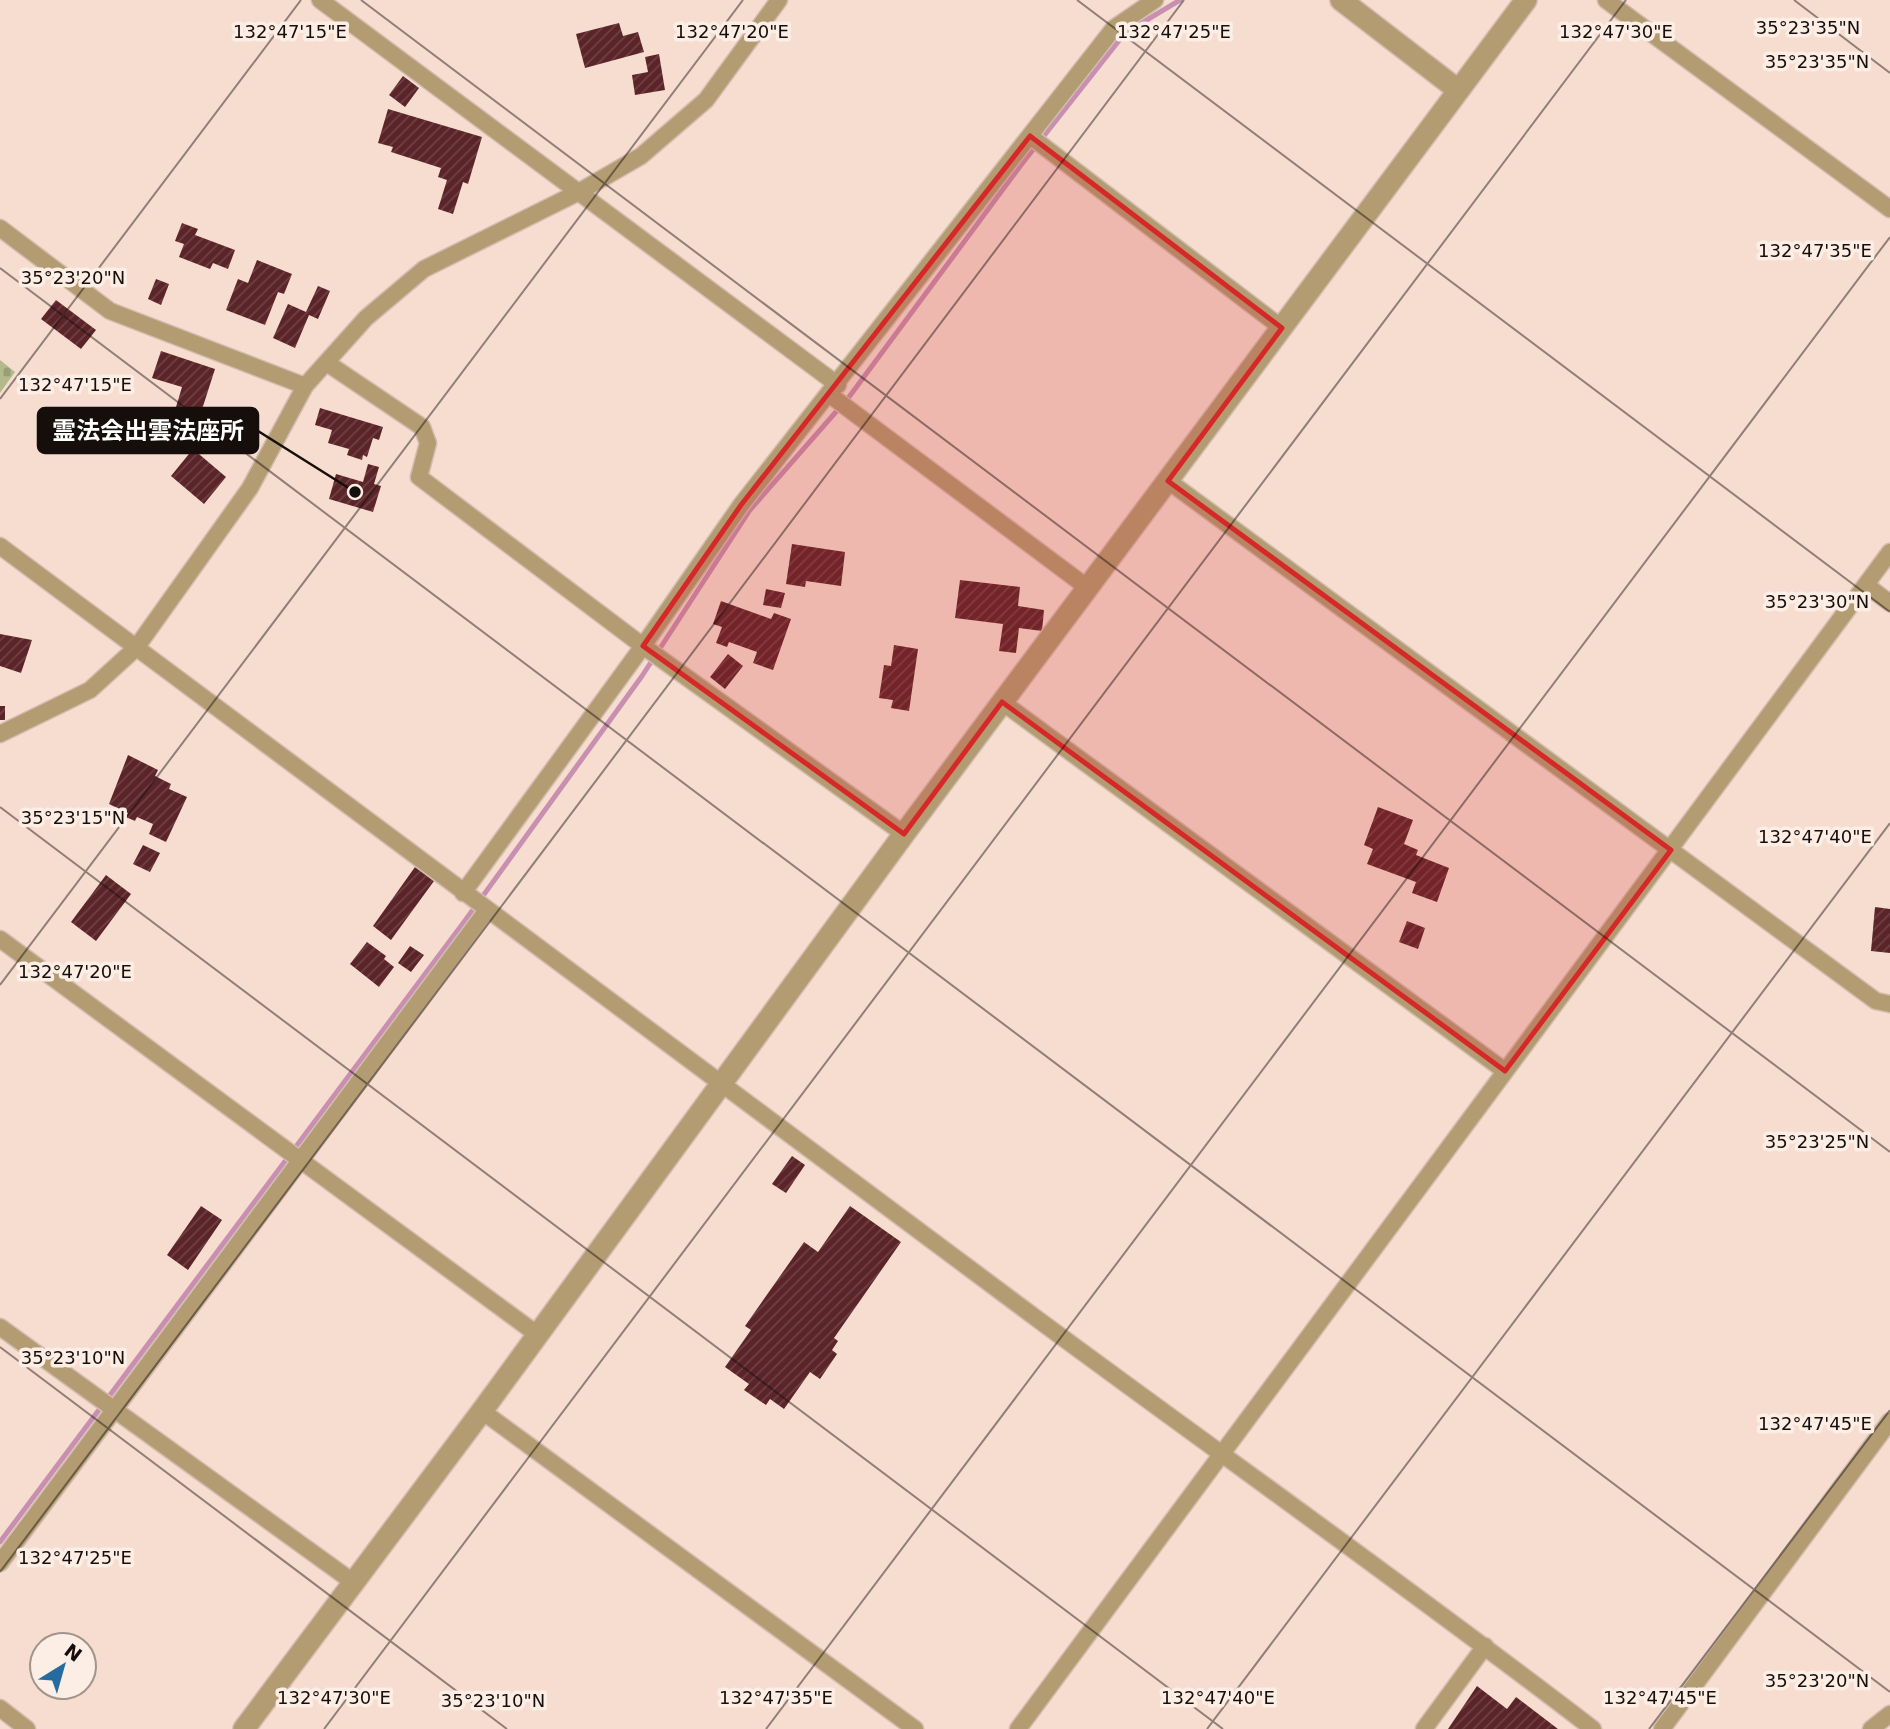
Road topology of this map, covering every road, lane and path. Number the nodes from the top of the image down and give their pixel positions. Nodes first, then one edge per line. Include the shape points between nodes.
1 (320, 0) edge
2 (779, 0) edge
3 (1155, 0) edge
4 (1341, 0) edge
5 (1526, 0) edge
6 (1606, 0) edge
7 (1458, 90) junction
8 (1030, 136) junction
9 (577, 193) junction
10 (1890, 209) edge
11 (0, 228) edge
12 (1282, 328) junction
13 (327, 363) junction
14 (305, 386) junction
15 (834, 390) junction
16 (1171, 477) junction
17 (0, 547) edge
18 (1890, 552) edge
19 (1866, 585) junction
20 (1088, 588) junction
21 (1890, 603) edge
22 (643, 646) junction
23 (136, 648) junction
24 (1002, 702) junction
25 (0, 734) edge
26 (904, 834) junction
27 (1671, 850) junction
28 (463, 892) junction
29 (487, 910) junction
30 (0, 939) edge
31 (1890, 1004) edge
32 (1505, 1071) junction
33 (721, 1085) junction
34 (301, 1161) junction
35 (0, 1327) edge
36 (538, 1335) junction
37 (116, 1410) junction
38 (482, 1411) junction
39 (1890, 1421) edge
40 (1220, 1454) junction
41 (0, 1563) edge
42 (353, 1582) junction
43 (1485, 1646) junction
44 (0, 1708) edge
45 (1890, 1714) edge
46 (27, 1729) edge
47 (244, 1729) edge
48 (915, 1729) edge
49 (1017, 1729) edge
50 (1423, 1729) edge
51 (1593, 1729) edge
52 (1662, 1729) edge
53 (1871, 1729) edge

1 - 9 street
2 - 9 street via 706,100 640,156
3 - 8 street via 1114,28
4 - 7 street
5 - 7 street
6 - 10 street
7 - 12 street
8 - 12 street
8 - 15 street
9 - 13 street via 424,269 366,318
9 - 15 street
11 - 14 street via 110,311
12 - 16 street
13 - 14 street
13 - 22 street via 422,427 428,443 419,477
14 - 23 street via 250,488
15 - 20 street
15 - 22 street via 741,505
16 - 20 street
16 - 27 street via 1171,483
17 - 23 street
18 - 19 street
19 - 21 street
19 - 27 street
20 - 24 street
22 - 26 street
22 - 28 street
23 - 25 street via 90,690
23 - 28 street
24 - 26 street
24 - 32 street
26 - 33 street
27 - 31 street via 1876,1001
27 - 32 street
28 - 29 street
29 - 33 street
29 - 34 street
30 - 34 street
32 - 40 street
33 - 36 street
33 - 40 street
34 - 36 street
34 - 37 street
35 - 37 street
36 - 38 street
37 - 41 street
37 - 42 street
38 - 42 street
38 - 48 street
39 - 52 street
40 - 43 street
40 - 49 street
42 - 47 street
43 - 50 street
43 - 51 street
44 - 46 street
45 - 53 street

